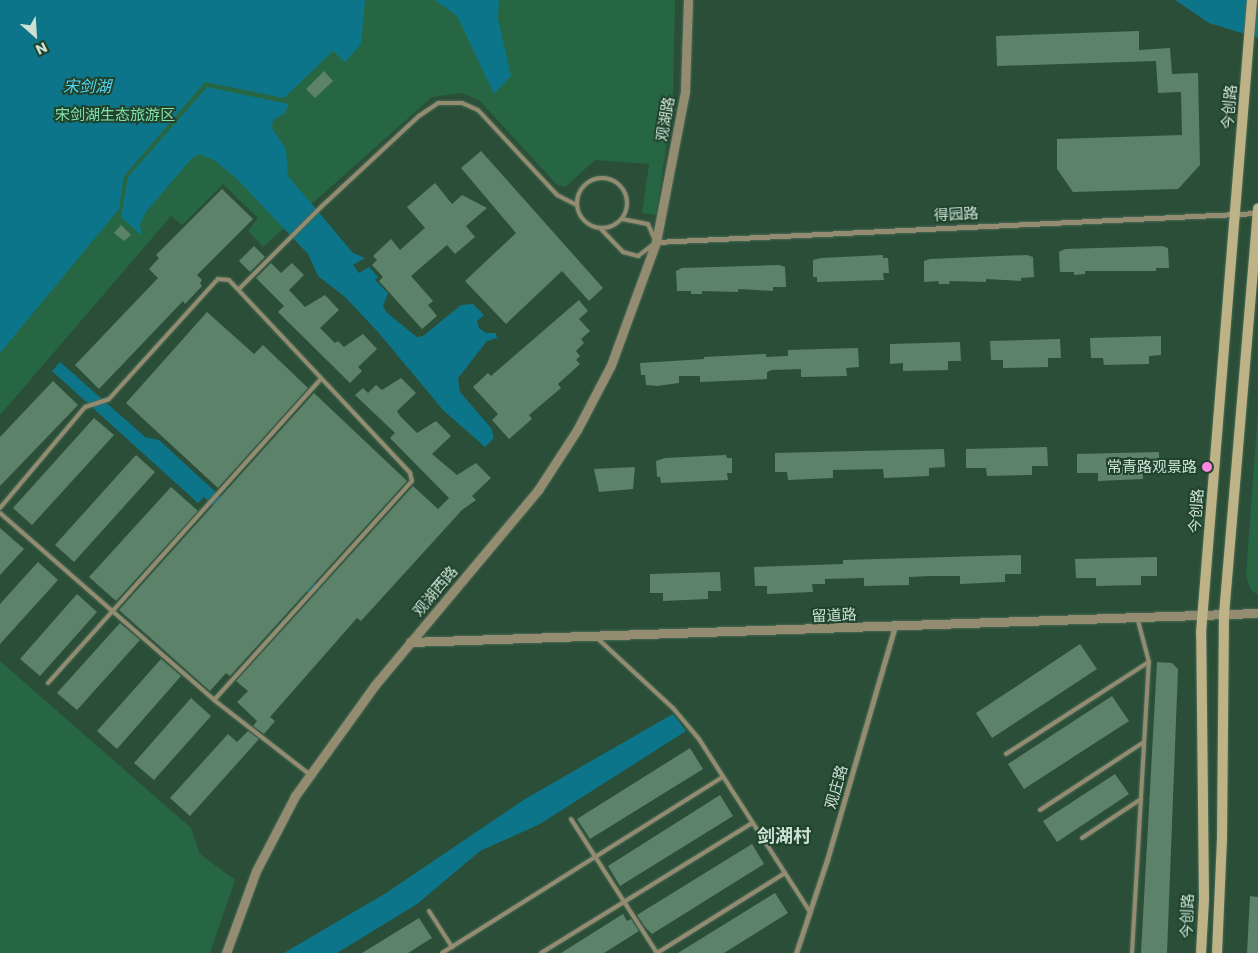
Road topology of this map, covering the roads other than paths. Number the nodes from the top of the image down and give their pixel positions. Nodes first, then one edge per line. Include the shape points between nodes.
1 (688, 0) edge
2 (1252, 0) edge
3 (577, 205) junction
4 (1258, 208) edge
5 (1234, 213) junction
6 (1258, 213) edge
7 (622, 219) junction
8 (601, 229) junction
9 (656, 242) junction
10 (239, 289) junction
11 (321, 379) junction
12 (0, 508) edge
13 (0, 514) edge
14 (112, 611) junction
15 (1258, 613) edge
16 (1224, 615) junction
17 (1137, 616) junction
18 (1203, 616) junction
19 (895, 626) junction
20 (595, 636) junction
21 (410, 642) junction
22 (1148, 662) junction
23 (48, 683) dead end
24 (214, 700) junction
25 (1144, 742) junction
26 (1006, 754) dead end
27 (309, 774) junction
28 (724, 777) junction
29 (1141, 800) junction
30 (1040, 810) dead end
31 (571, 819) dead end
32 (752, 822) junction
33 (1082, 838) dead end
34 (595, 858) junction
35 (785, 873) junction
36 (624, 902) junction
37 (429, 910) dead end
38 (810, 912) junction
39 (452, 947) junction
40 (226, 953) edge
41 (442, 953) edge
42 (541, 953) edge
43 (657, 953) edge
44 (796, 953) edge
45 (1132, 953) edge
46 (1201, 953) edge
47 (1217, 953) edge

1 - 9 street, 观湖路 via 684,91
2 - 5 main road, 今创路
3 - 7 lane via 585,185 592,180 609,179 616,182 626,195 628,203
3 - 8 lane via 585,222
3 - 10 lane via 557,195 478,110 462,103 438,103 419,116 321,207
4 - 6 main road, 今创路
5 - 6 street, 得园路
5 - 9 street, 得园路
5 - 18 main road, 今创路
6 - 16 main road, 今创路
7 - 8 lane
7 - 9 lane via 648,224
8 - 9 lane via 623,252 638,256
9 - 21 street, 观湖西路 via 610,365 577,430 538,490
10 - 11 lane
10 - 12 lane via 230,280 218,279 109,399 85,407
11 - 14 lane
11 - 24 lane via 410,473 412,481
13 - 14 lane
14 - 23 lane
14 - 24 lane
15 - 16 street, 留道路
16 - 18 street, 留道路
16 - 47 main road, 今创路 via 1222,840
17 - 18 street, 留道路
17 - 19 street, 留道路
17 - 22 lane
18 - 46 main road, 今创路 via 1204,899
19 - 20 street, 留道路
19 - 38 street, 观庄路
20 - 21 street, 留道路
20 - 28 lane via 673,708
21 - 27 street, 观湖西路
22 - 25 lane
22 - 26 lane
24 - 27 lane
25 - 29 lane
25 - 30 lane
27 - 40 street, 观湖西路 via 256,871
28 - 32 lane
28 - 34 lane
29 - 33 lane
29 - 45 lane
31 - 34 lane
32 - 35 lane
32 - 36 lane
34 - 36 lane
34 - 39 lane
35 - 38 lane
35 - 43 lane
36 - 42 lane
36 - 43 lane
37 - 39 lane
38 - 44 street, 观庄路
39 - 41 lane

